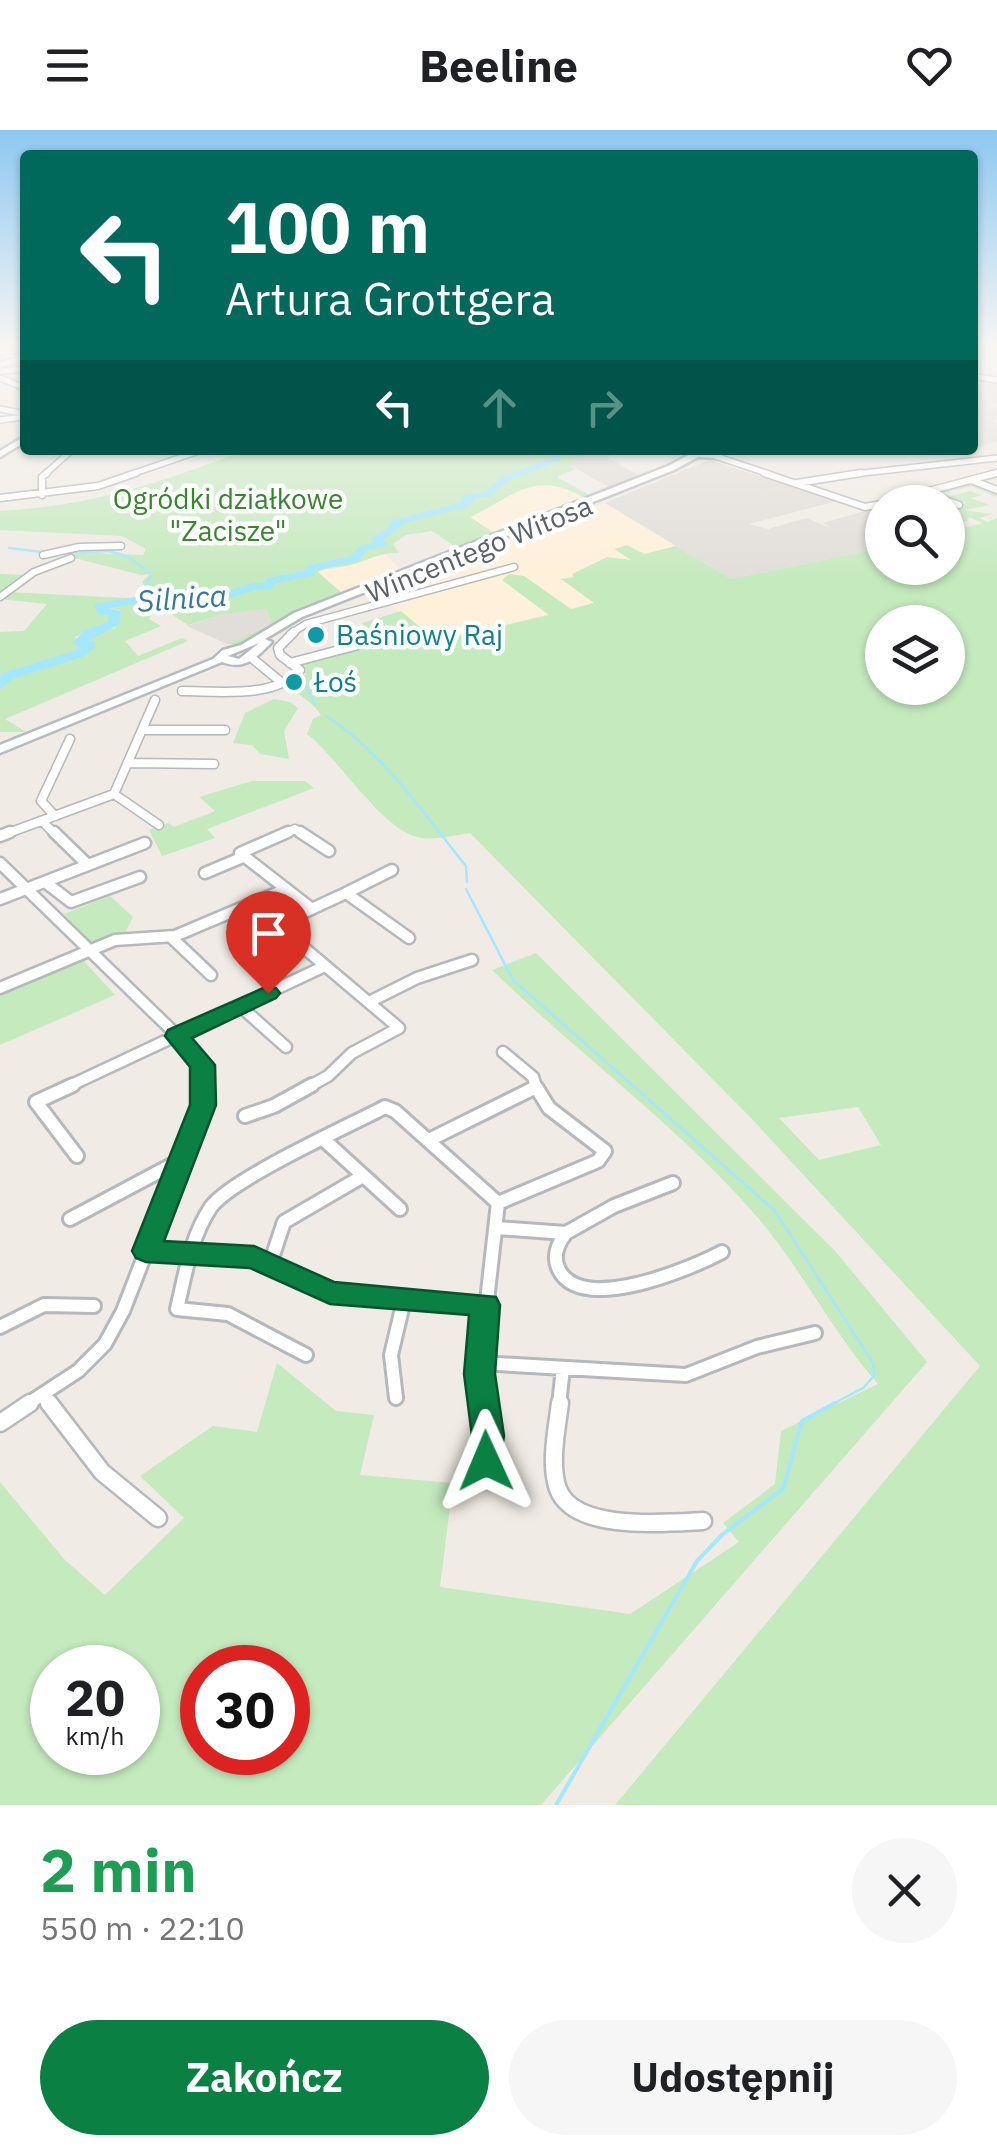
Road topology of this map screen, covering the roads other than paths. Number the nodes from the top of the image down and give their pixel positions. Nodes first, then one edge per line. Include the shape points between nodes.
1 (66, 455) edge
2 (189, 455) edge
3 (692, 455) edge
4 (715, 455) edge
5 (724, 455) edge
6 (997, 458) edge
7 (997, 473) edge
8 (971, 480) junction
9 (798, 483) junction
10 (953, 485) edge
11 (997, 490) edge
12 (42, 495) junction
13 (0, 498) edge
14 (865, 507) edge
15 (121, 546) dead end
16 (43, 555) dead end
17 (71, 558) dead end
18 (514, 567) dead end
19 (0, 597) edge
20 (376, 636) dead end
21 (239, 649) junction
22 (240, 659) junction
23 (290, 663) junction
24 (281, 682) junction
25 (182, 691) dead end
26 (155, 700) dead end
27 (143, 730) junction
28 (224, 730) dead end
29 (70, 739) dead end
30 (0, 752) edge
31 (128, 763) junction
32 (214, 764) dead end
33 (114, 794) junction
34 (56, 816) junction
35 (42, 821) junction
36 (285, 822) dead end
37 (159, 825) dead end
38 (295, 829) junction
39 (0, 836) edge
40 (145, 843) dead end
41 (329, 851) dead end
42 (244, 852) junction
43 (0, 863) edge
44 (88, 864) junction
45 (392, 870) dead end
46 (205, 873) dead end
47 (140, 876) dead end
48 (45, 882) junction
49 (26, 889) junction
50 (286, 889) junction
51 (346, 893) junction
52 (0, 899) edge
53 (312, 909) junction
54 (170, 937) junction
55 (409, 938) dead end
56 (89, 950) junction
57 (472, 960) dead end
58 (325, 966) junction
59 (211, 975) dead end
60 (0, 988) edge
61 (369, 1002) junction
62 (240, 1006) junction
63 (177, 1036) junction
64 (286, 1047) dead end
65 (503, 1052) dead end
66 (536, 1087) junction
67 (244, 1116) dead end
68 (322, 1138) junction
69 (429, 1140) junction
70 (77, 1156) dead end
71 (180, 1160) junction
72 (364, 1176) junction
73 (673, 1183) dead end
74 (498, 1203) junction
75 (400, 1210) dead end
76 (70, 1219) dead end
77 (496, 1228) junction
78 (566, 1233) junction
79 (146, 1251) junction
80 (192, 1252) junction
81 (722, 1252) dead end
82 (270, 1264) junction
83 (404, 1300) junction
84 (485, 1305) junction
85 (94, 1306) dead end
86 (0, 1328) edge
87 (815, 1333) dead end
88 (306, 1355) dead end
89 (480, 1363) junction
90 (563, 1368) junction
91 (44, 1396) junction
92 (396, 1398) dead end
93 (0, 1423) edge
94 (486, 1461) dead end
95 (158, 1518) dead end
96 (703, 1521) dead end

1 - 12 street via 42,477
2 - 12 street via 124,479
3 - 21 main road, Wincentego Witosa via 308,611
4 - 22 main road, Wincentego Witosa via 306,617
5 - 9 street
6 - 9 street
7 - 8 street
8 - 10 street
8 - 11 street
9 - 14 street
12 - 13 street
15 - 16 street
17 - 19 street via 34,572
18 - 23 street via 313,621 279,645
20 - 23 street
21 - 22 main road
21 - 22 main road, Wincentego Witosa via 226,652
22 - 24 street
22 - 30 main road, Wincentego Witosa
23 - 24 street via 301,672
24 - 25 street via 251,690
26 - 27 street
27 - 28 street
27 - 31 street
29 - 34 street via 41,800
31 - 32 street
31 - 33 street
33 - 34 street
33 - 37 street
34 - 35 street
35 - 39 street
35 - 44 street
36 - 38 street
38 - 41 street
38 - 42 street
40 - 44 street
42 - 46 street
42 - 50 street
43 - 49 street
44 - 48 street
45 - 51 street
47 - 48 street via 72,902
48 - 49 street
49 - 52 street
49 - 56 street
50 - 53 street
50 - 54 street
51 - 53 street
51 - 55 street
53 - 58 street via 276,926
54 - 56 street via 126,937
54 - 59 street
56 - 60 street
56 - 63 street
57 - 61 street
58 - 61 street
58 - 62 street
61 - 67 street via 396,1030 352,1053 323,1079
62 - 63 street
62 - 64 street
63 - 70 street via 36,1102
63 - 71 street via 203,1065 205,1087 197,1126
65 - 66 street
66 - 69 street
66 - 74 street via 542,1100 606,1156
68 - 69 street via 388,1107
68 - 72 street
68 - 80 street via 218,1197
69 - 74 street
71 - 76 street
71 - 79 street
72 - 75 street
72 - 82 street via 284,1222
73 - 78 street
74 - 77 street
77 - 78 street
77 - 84 street
78 - 81 street via 556,1262 581,1285 651,1284
79 - 80 street
79 - 91 street via 104,1344
80 - 82 street
80 - 88 street via 177,1309 228,1314
82 - 83 street via 330,1293
83 - 84 street
83 - 92 street via 392,1355
84 - 89 street
85 - 86 street via 44,1305
87 - 90 street via 686,1375
89 - 90 street
89 - 94 street
90 - 96 street via 556,1480 563,1499 598,1518
91 - 93 street
91 - 95 street via 102,1472

